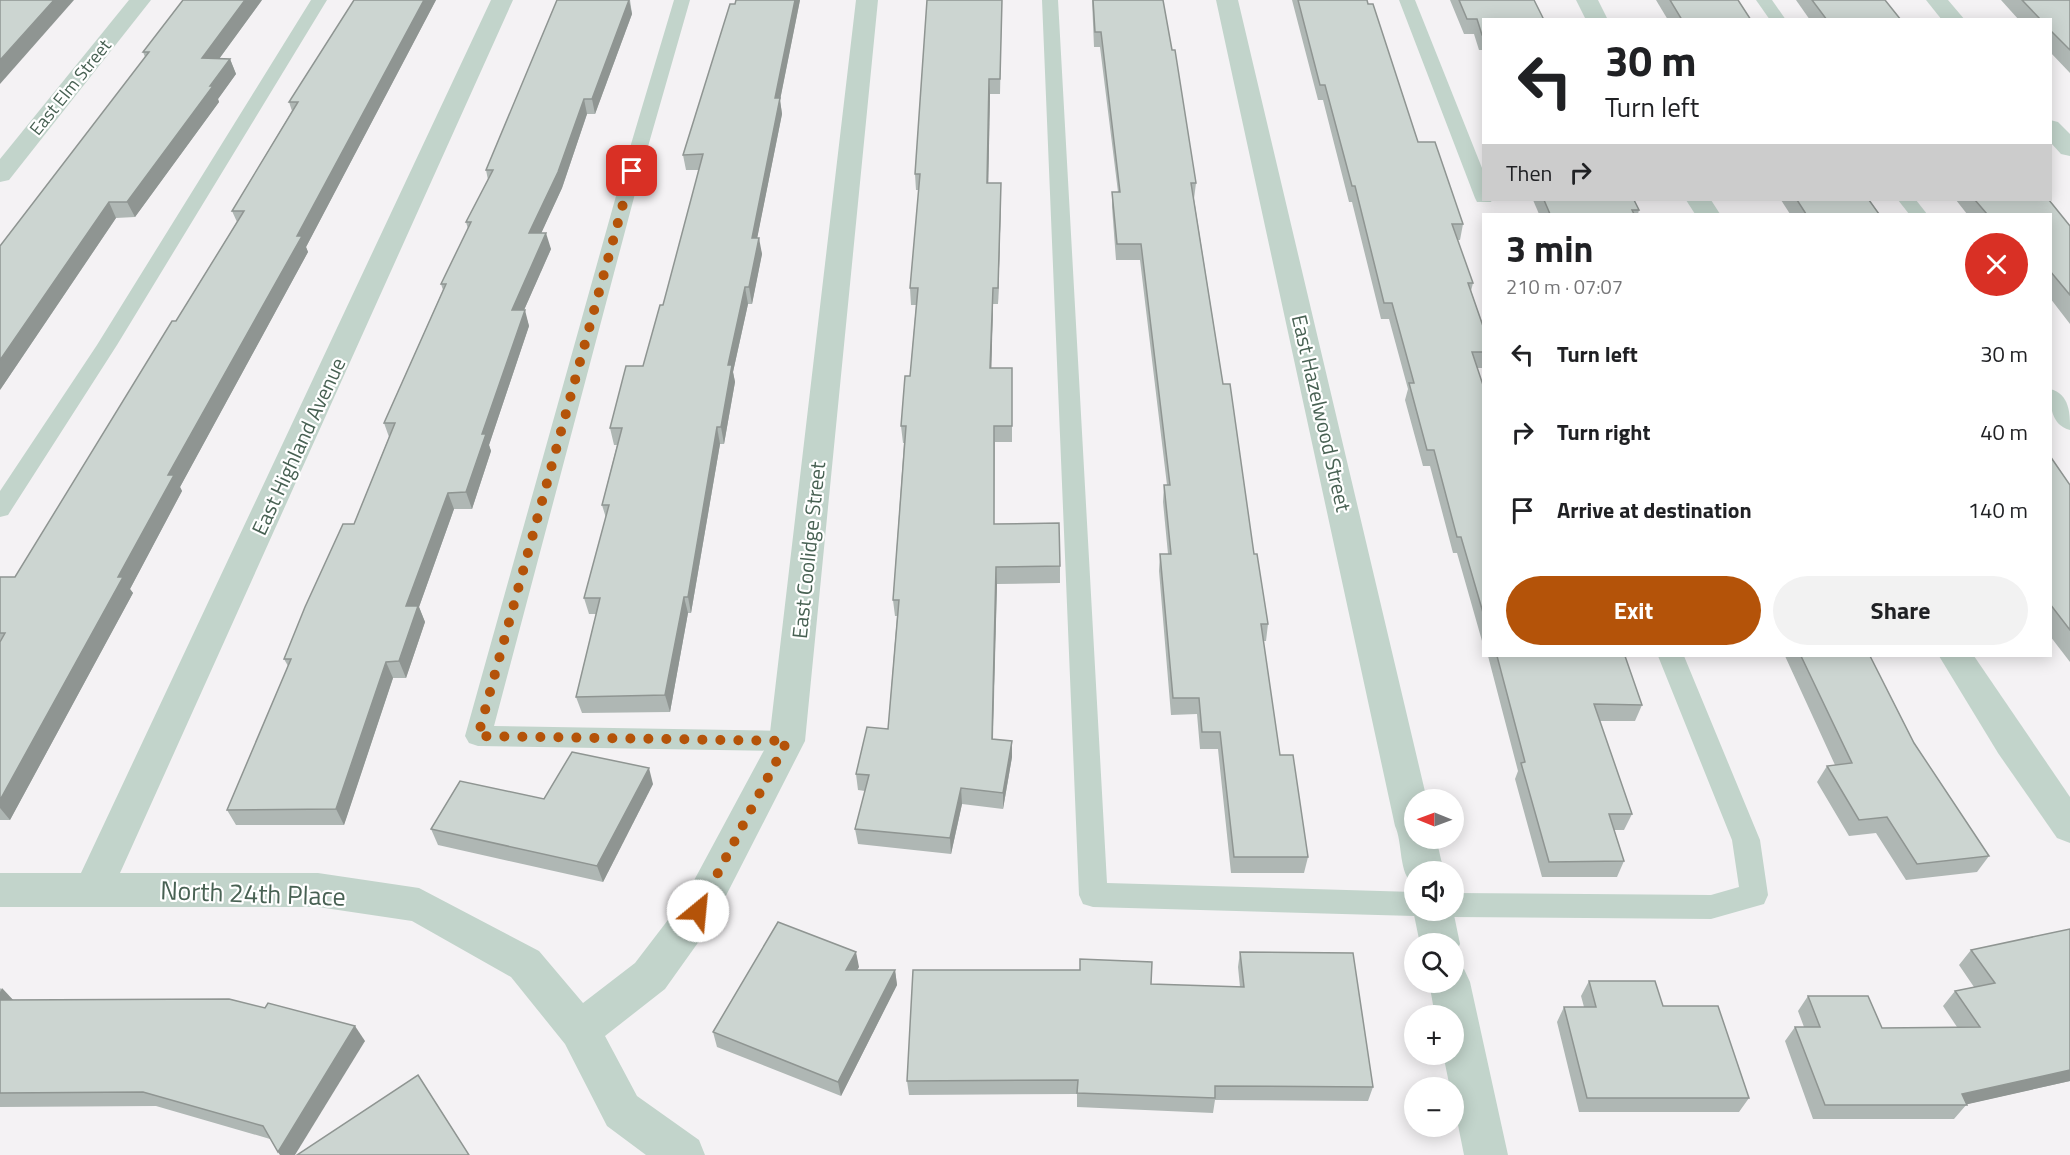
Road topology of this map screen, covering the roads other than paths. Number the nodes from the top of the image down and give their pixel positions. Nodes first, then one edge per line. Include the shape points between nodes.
1 (140, 0) edge
2 (319, 0) edge
3 (502, 0) edge
4 (682, 0) edge
5 (867, 0) edge
6 (1050, 0) edge
7 (1227, 0) edge
8 (1407, 0) edge
9 (1587, 0) edge
10 (1764, 0) edge
11 (1937, 0) edge
12 (1597, 18) edge
13 (1777, 18) edge
14 (1952, 18) edge
15 (2052, 129) edge
16 (2070, 149) edge
17 (0, 175) edge
18 (1482, 194) edge
19 (1908, 201) edge
20 (1917, 213) edge
21 (2052, 399) edge
22 (2070, 423) edge
23 (0, 509) edge
24 (1671, 657) edge
25 (1957, 657) edge
26 (787, 741) junction
27 (1406, 789) edge
28 (2070, 827) edge
29 (0, 890) edge
30 (92, 890) junction
31 (1404, 904) edge
32 (1464, 905) edge
33 (1451, 993) edge
34 (580, 1030) junction
35 (683, 1155) edge
36 (1486, 1155) edge

1 - 17 street, East Elm Street
2 - 23 lane via 107,345
3 - 30 street, East Highland Avenue
4 - 26 lane via 478,736
5 - 26 street, East Coolidge Street
6 - 31 lane via 1093,895
7 - 27 street, East Hazelwood Street
8 - 18 lane
9 - 12 street
10 - 13 lane
11 - 14 street
15 - 16 street
19 - 20 lane
21 - 22 lane
24 - 32 lane via 1746,840 1754,895 1711,907
25 - 28 street
26 - 34 street, East Coolidge Street via 698,911 650,976
29 - 30 street, North 24th Place
30 - 34 street, North 24th Place via 318,890 419,905 525,964
33 - 36 street
34 - 35 street, North 24th Place via 622,1111

